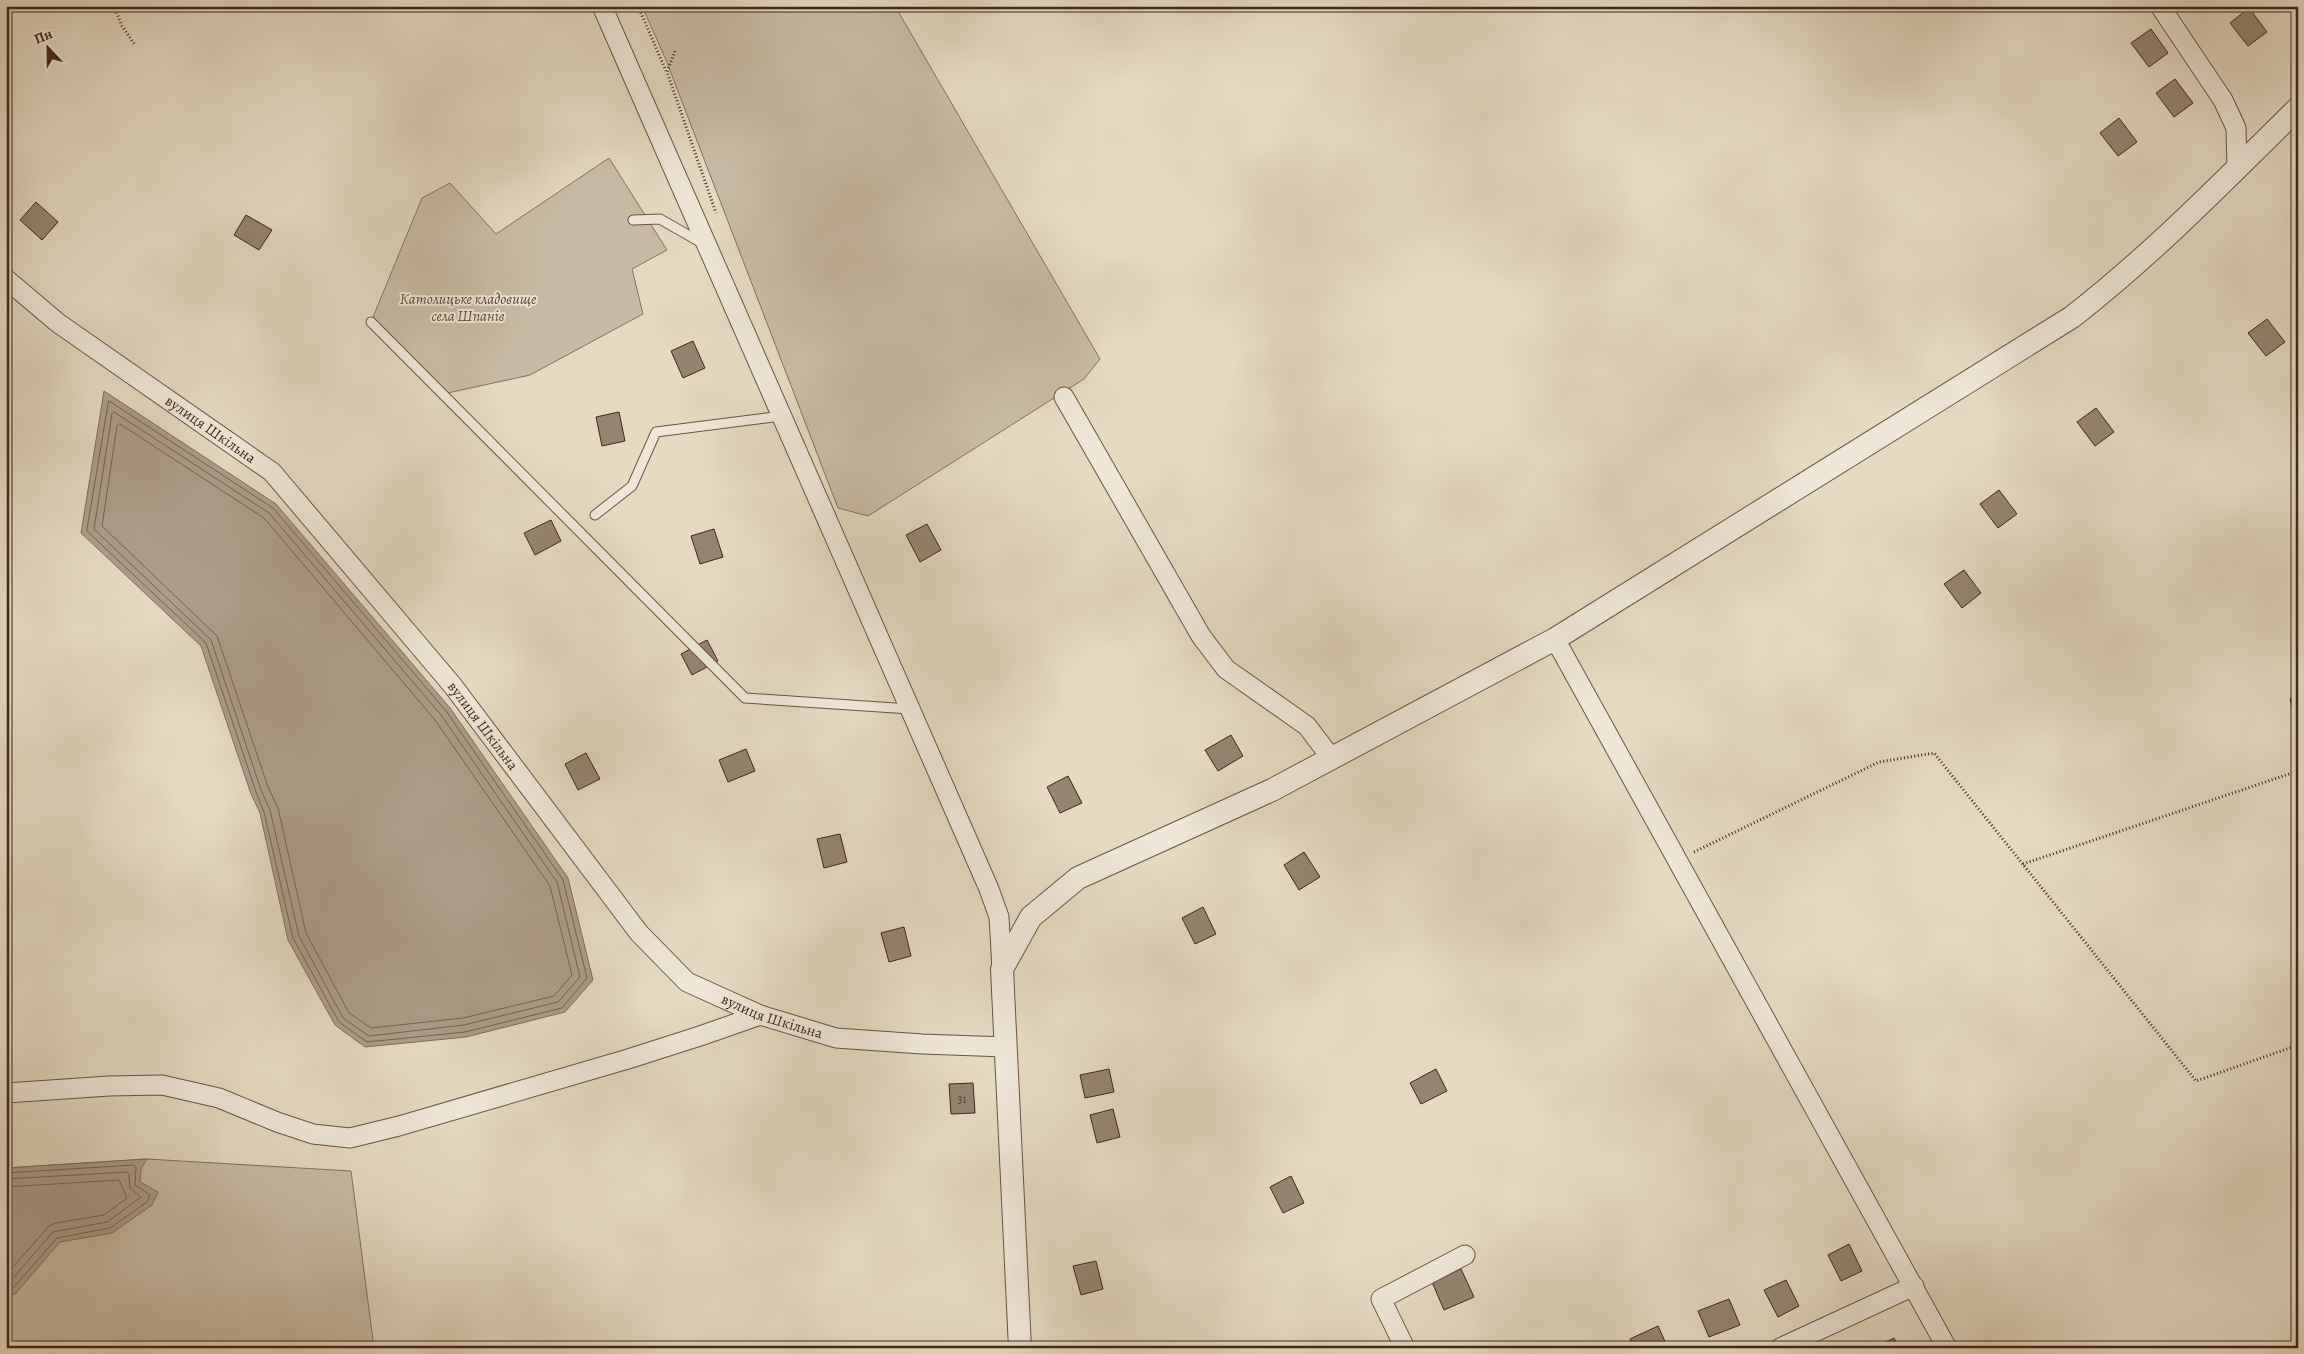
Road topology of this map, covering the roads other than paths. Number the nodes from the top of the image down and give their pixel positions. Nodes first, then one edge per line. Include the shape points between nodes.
1 (602, 6) edge
2 (2160, 6) edge
3 (2298, 108) edge
4 (2237, 168) junction
5 (633, 220) dead end
6 (707, 245) junction
7 (6, 279) edge
8 (371, 322) dead end
9 (1064, 397) dead end
10 (782, 416) junction
11 (596, 515) dead end
12 (1555, 639) junction
13 (910, 709) junction
14 (1332, 759) junction
15 (1002, 969) junction
16 (760, 1015) junction
17 (1006, 1047) junction
18 (6, 1093) edge
19 (1465, 1255) dead end
20 (1914, 1286) junction
21 (1020, 1348) edge
22 (1405, 1348) edge
23 (1780, 1348) edge
24 (1947, 1348) edge

1 - 6 street
2 - 4 street via 2223,100 2236,128
3 - 4 street
4 - 12 street via 2112,286 2072,317
5 - 6 lane via 660,220
6 - 10 street
7 - 16 street, вулиця Шкільна via 58,323 272,472 453,686 639,932 687,982
8 - 13 lane via 745,698
9 - 14 street via 1201,636 1226,669 1307,726
10 - 11 lane via 656,432 632,486
10 - 13 street
12 - 14 street
12 - 20 street
13 - 15 street via 999,917
14 - 15 street via 1272,790 1078,878 1031,917
15 - 17 street
16 - 17 street, вулиця Шкільна via 836,1038
16 - 18 street via 618,1062 350,1138 313,1134 219,1098 162,1086
17 - 21 street
19 - 22 street via 1381,1299
20 - 23 street
20 - 24 street

